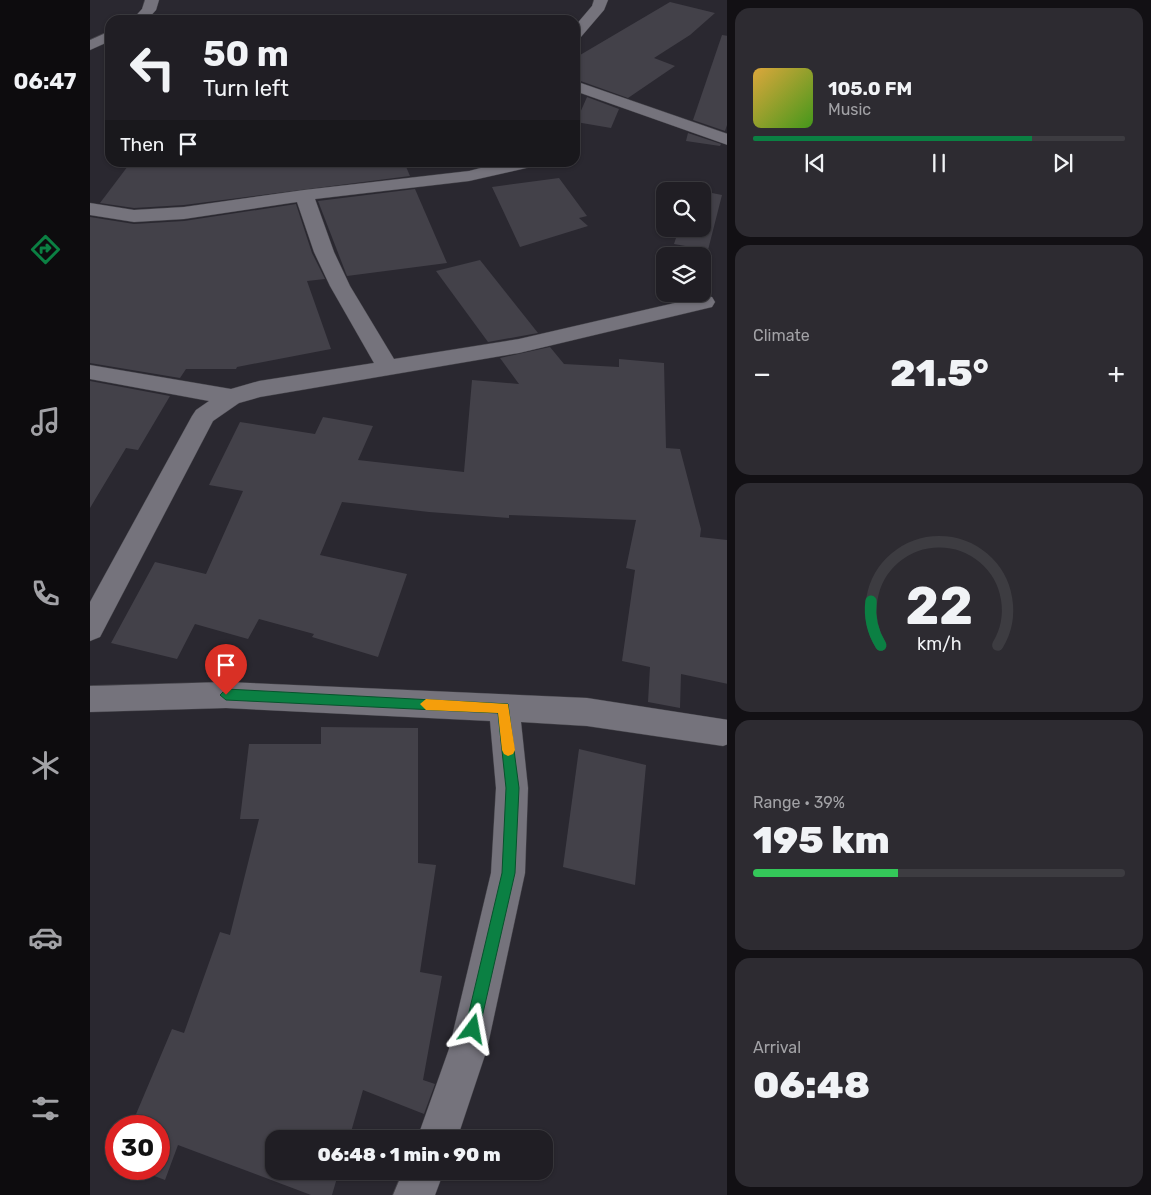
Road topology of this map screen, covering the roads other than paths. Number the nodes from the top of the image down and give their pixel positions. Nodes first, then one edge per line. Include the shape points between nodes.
1 (152, 0) edge
2 (601, 0) edge
3 (144, 15) edge
4 (580, 29) edge
5 (105, 38) edge
6 (90, 46) edge
7 (580, 88) edge
8 (727, 140) edge
9 (508, 167) edge
10 (304, 195) junction
11 (90, 209) edge
12 (705, 302) dead end
13 (388, 368) junction
14 (90, 372) edge
15 (231, 397) junction
16 (90, 629) edge
17 (90, 699) edge
18 (504, 708) junction
19 (723, 732) dead end
20 (440, 1130) edge
21 (420, 1180) edge
22 (414, 1195) edge

1 - 3 street
2 - 4 street
5 - 6 street
7 - 8 street
9 - 10 street via 469,176
10 - 11 street via 184,213 134,216
10 - 13 street via 340,286
12 - 13 street via 519,346
13 - 15 street
14 - 15 street
15 - 16 street via 204,416
17 - 18 street via 226,695
18 - 19 street via 587,712
18 - 20 street via 512,788 508,873 468,1048
21 - 22 street

